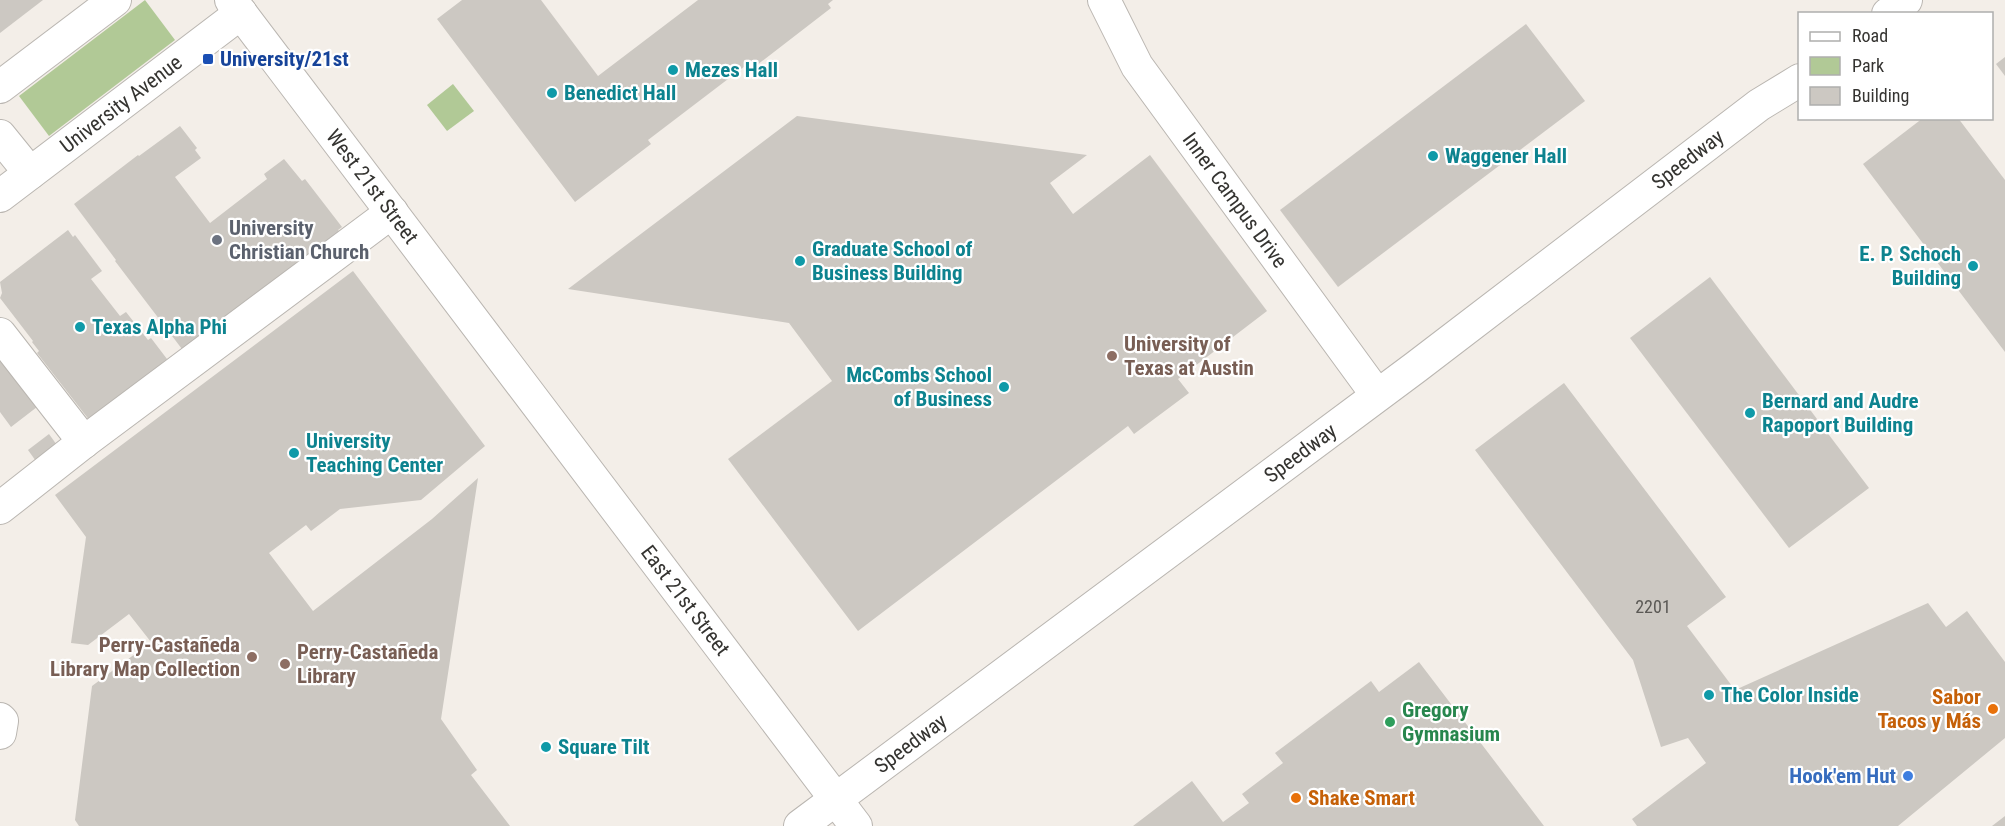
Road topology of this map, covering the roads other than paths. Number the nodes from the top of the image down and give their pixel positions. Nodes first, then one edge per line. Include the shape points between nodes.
1 (115, 0) edge
2 (1104, 0) edge
3 (1906, 0) edge
4 (236, 6) edge
5 (1891, 12) edge
6 (1798, 81) edge
7 (0, 87) edge
8 (0, 136) edge
9 (30, 173) junction
10 (0, 196) edge
11 (392, 212) junction
12 (0, 334) edge
13 (514, 374) joint
14 (1377, 395) junction
15 (84, 442) junction
16 (0, 508) edge
17 (0, 719) edge
18 (0, 733) edge
19 (836, 798) junction
20 (800, 826) edge
21 (856, 826) edge

1 - 7 street
2 - 14 street, Inner Campus Drive via 1137,66
3 - 5 street
4 - 9 street, University Avenue
4 - 11 street, West 21st Street
6 - 14 street, Speedway via 1759,105
8 - 9 street
9 - 10 street, University Avenue
11 - 13 street, West 21st Street
11 - 15 street
12 - 15 street
13 - 19 street, East 21st Street
14 - 19 street, Speedway
15 - 16 street
17 - 18 street
19 - 20 street, Speedway
19 - 21 street, East 21st Street

